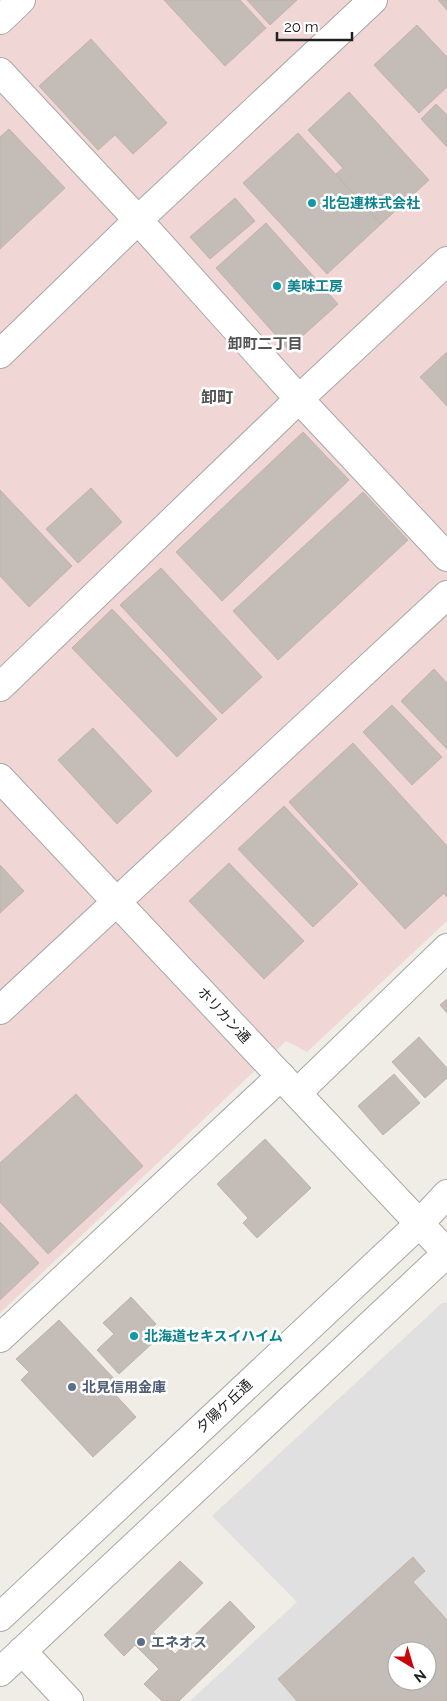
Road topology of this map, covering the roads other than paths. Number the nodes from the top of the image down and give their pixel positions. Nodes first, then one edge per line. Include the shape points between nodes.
1 (21, 0) edge
2 (374, 0) edge
3 (0, 20) edge
4 (0, 72) edge
5 (138, 220) junction
6 (447, 261) edge
7 (0, 354) edge
8 (299, 399) junction
9 (447, 557) edge
10 (447, 594) edge
11 (0, 687) edge
12 (0, 778) edge
13 (117, 902) junction
14 (447, 948) edge
15 (0, 1010) edge
16 (289, 1084) junction
17 (447, 1194) edge
18 (419, 1224) junction
19 (447, 1253) edge
20 (0, 1338) edge
21 (0, 1617) edge
22 (22, 1651) junction
23 (0, 1672) edge
24 (69, 1701) edge

1 - 3 street
2 - 5 street
4 - 5 street
5 - 7 street
5 - 8 street
6 - 8 street
8 - 9 street
8 - 11 street
10 - 13 street
12 - 13 street, ホリカン通
13 - 15 street
13 - 16 street, ホリカン通
14 - 16 street
16 - 18 street, ホリカン通
16 - 20 street
17 - 18 street, 夕陽ケ丘通
18 - 19 street, ホリカン通
18 - 21 street, 夕陽ケ丘通
19 - 22 street
22 - 23 street
22 - 24 street

